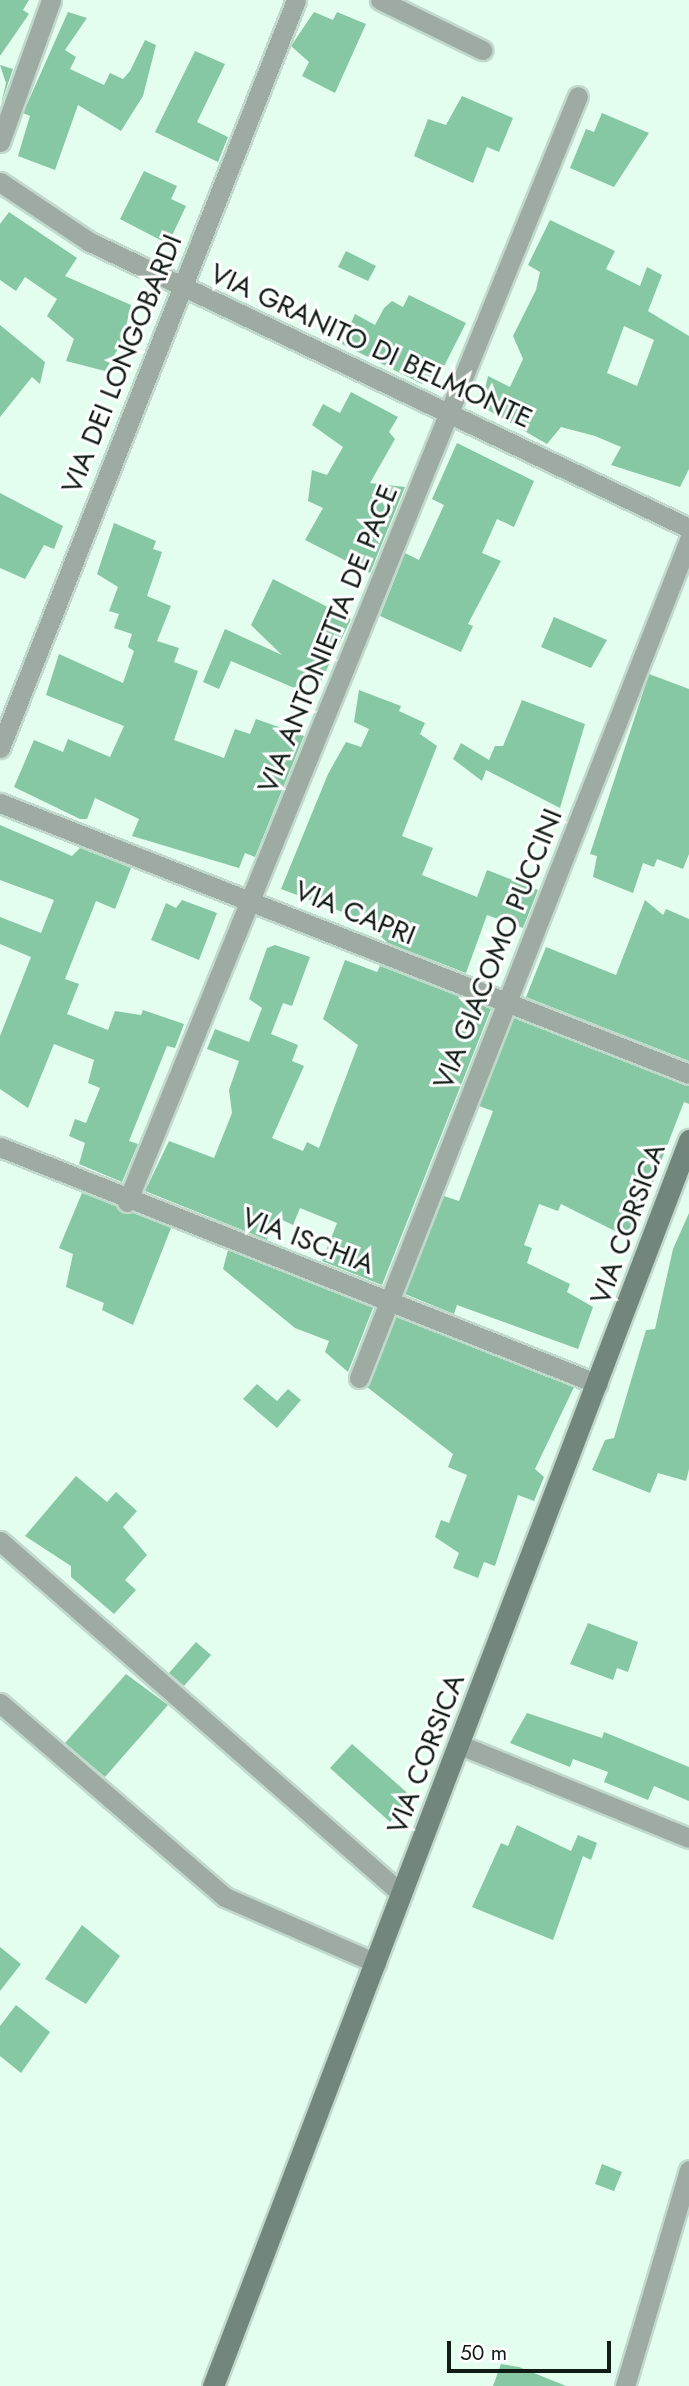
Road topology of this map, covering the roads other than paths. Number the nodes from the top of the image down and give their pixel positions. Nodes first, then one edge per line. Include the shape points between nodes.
1 (51, 0) edge
2 (296, 0) edge
3 (380, 0) edge
4 (482, 50) dead end
5 (579, 96) dead end
6 (0, 142) edge
7 (0, 182) edge
8 (182, 288) junction
9 (449, 411) junction
10 (689, 528) edge
11 (689, 540) edge
12 (0, 748) edge
13 (0, 803) edge
14 (253, 902) junction
15 (508, 1003) junction
16 (689, 1074) edge
17 (689, 1140) edge
18 (0, 1147) edge
19 (127, 1202) junction
20 (385, 1301) junction
21 (359, 1378) dead end
22 (598, 1384) junction
23 (0, 1541) edge
24 (0, 1703) edge
25 (460, 1745) junction
26 (689, 1838) edge
27 (402, 1894) junction
28 (376, 1963) junction
29 (689, 2170) edge
30 (213, 2386) edge
31 (625, 2386) edge

1 - 6 street
2 - 8 street, VIA DEI LONGOBARDI
3 - 4 street
5 - 9 street, VIA ANTONIETTA DE PACE
7 - 8 street, VIA GRANITO DI BELMONTE via 88,241
8 - 9 street, VIA GRANITO DI BELMONTE
8 - 12 street, VIA DEI LONGOBARDI
9 - 10 street, VIA GRANITO DI BELMONTE
9 - 14 street, VIA ANTONIETTA DE PACE
11 - 15 street, VIA GIACOMO PUCCINI
13 - 14 street, VIA CAPRI
14 - 15 street, VIA CAPRI
14 - 19 street, VIA ANTONIETTA DE PACE
15 - 16 street, VIA CAPRI
15 - 20 street, VIA GIACOMO PUCCINI
17 - 22 main road, VIA CORSICA
18 - 19 street, VIA ISCHIA
19 - 20 street, VIA ISCHIA
20 - 21 street, VIA GIACOMO PUCCINI
20 - 22 street, VIA ISCHIA
22 - 25 main road, VIA CORSICA
23 - 27 street
24 - 28 street via 225,1898
25 - 26 street
25 - 27 main road, VIA CORSICA
27 - 28 main road, VIA CORSICA
28 - 30 main road, VIA CORSICA
29 - 31 street

